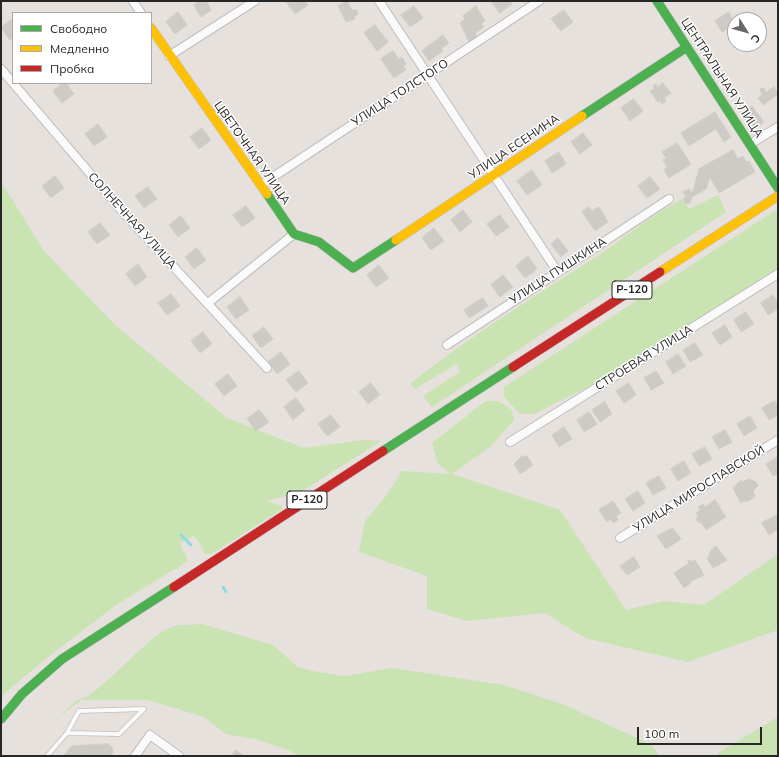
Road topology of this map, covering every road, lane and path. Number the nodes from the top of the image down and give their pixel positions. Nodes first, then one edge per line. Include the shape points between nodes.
1 (133, 1) edge
2 (255, 1) edge
3 (379, 1) edge
4 (539, 1) edge
5 (657, 1) edge
6 (140, 12) edge
7 (152, 30) edge
8 (687, 47) junction
9 (169, 56) junction
10 (1, 69) edge
11 (429, 74) junction
12 (12, 82) edge
13 (14, 84) edge
14 (778, 127) edge
15 (750, 144) junction
16 (494, 175) junction
17 (261, 185) junction
18 (778, 188) edge
19 (778, 196) edge
20 (669, 199) dead end
21 (294, 234) junction
22 (557, 271) junction
23 (778, 274) edge
24 (208, 303) junction
25 (447, 345) dead end
26 (267, 368) dead end
27 (778, 440) edge
28 (510, 442) dead end
29 (620, 538) dead end
30 (1, 719) edge
31 (67, 733) junction
32 (47, 756) edge
33 (135, 756) edge
34 (179, 756) edge

1 - 6 street
2 - 9 street
3 - 11 street
4 - 11 street, УЛИЦА ТОЛСТОГО
5 - 8 street, ЦЕНТРАЛЬНАЯ УЛИЦА
7 - 9 street, ЦВЕТОЧНАЯ УЛИЦА
8 - 15 street, ЦЕНТРАЛЬНАЯ УЛИЦА
8 - 16 street, УЛИЦА ЕСЕНИНА
9 - 17 street, ЦВЕТОЧНАЯ УЛИЦА
10 - 12 street, СОЛНЕЧНАЯ УЛИЦА
11 - 16 street
11 - 17 street, УЛИЦА ТОЛСТОГО
13 - 24 street, СОЛНЕЧНАЯ УЛИЦА via 122,211
14 - 15 street
15 - 18 street, ЦЕНТРАЛЬНАЯ УЛИЦА
16 - 21 street, УЛИЦА ЕСЕНИНА via 353,268 320,242
16 - 22 street
17 - 21 street, ЦВЕТОЧНАЯ УЛИЦА
19 - 30 street, Р-120 via 62,659 22,694
20 - 22 street, УЛИЦА ПУШКИНА
21 - 24 street
22 - 25 street, УЛИЦА ПУШКИНА
23 - 28 street, СТРОЕВАЯ УЛИЦА
24 - 26 street, СОЛНЕЧНАЯ УЛИЦА
27 - 29 street, УЛИЦА МИРОСЛАВСКОЙ
31 - 31 lane via 119,734 144,709 79,711
31 - 32 lane
33 - 34 street via 150,735

